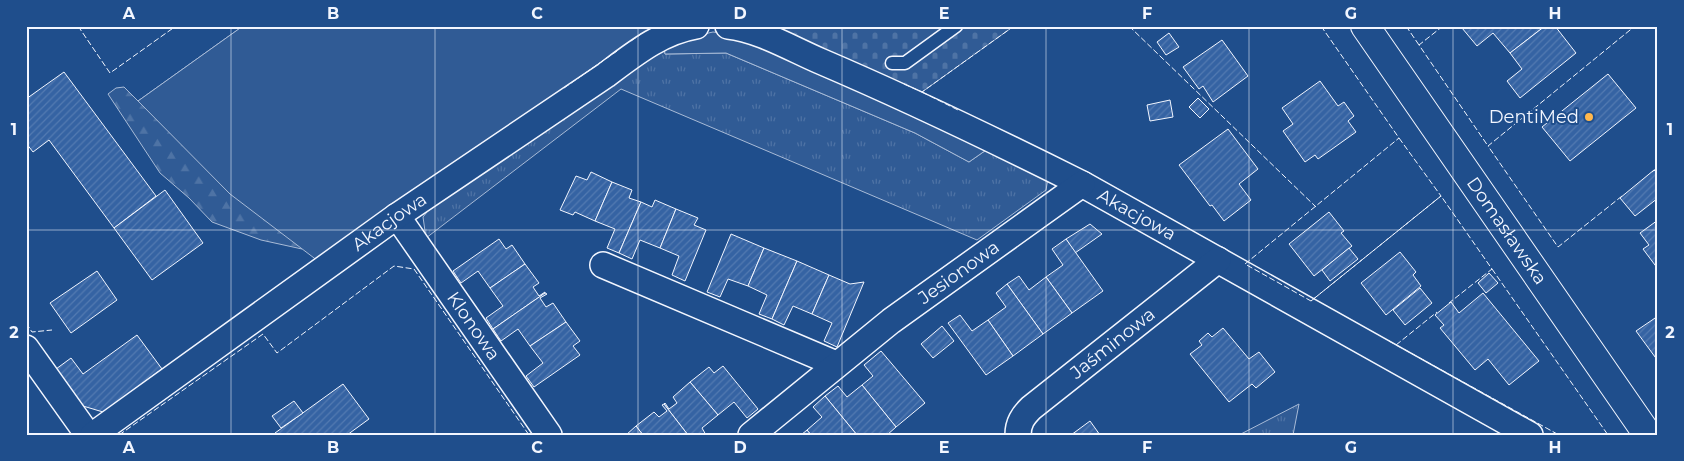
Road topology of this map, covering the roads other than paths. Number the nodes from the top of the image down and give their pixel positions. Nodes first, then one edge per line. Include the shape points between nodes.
1 (696, 26) edge
2 (728, 26) edge
3 (956, 26) edge
4 (1365, 26) edge
5 (892, 62) dead end
6 (1082, 184) junction
7 (397, 216) junction
8 (1218, 260) junction
9 (603, 265) dead end
10 (26, 348) edge
11 (836, 364) junction
12 (88, 435) edge
13 (93, 435) edge
14 (549, 435) edge
15 (751, 435) edge
16 (1018, 435) edge
17 (1530, 435) edge
18 (1648, 435) edge

1 - 7 street, Akacjowa via 662,37 634,53
2 - 6 street, Akacjowa via 750,31 874,84
3 - 5 lane via 905,63
4 - 18 street, Domasławska
6 - 8 street, Akacjowa
6 - 11 street, Jesionowa
7 - 13 street, Akacjowa
7 - 14 street, Klonowa
8 - 16 street, Jaśminowa via 1024,414
8 - 17 street, Akacjowa
9 - 11 street
10 - 12 street
11 - 15 street, Jesionowa

